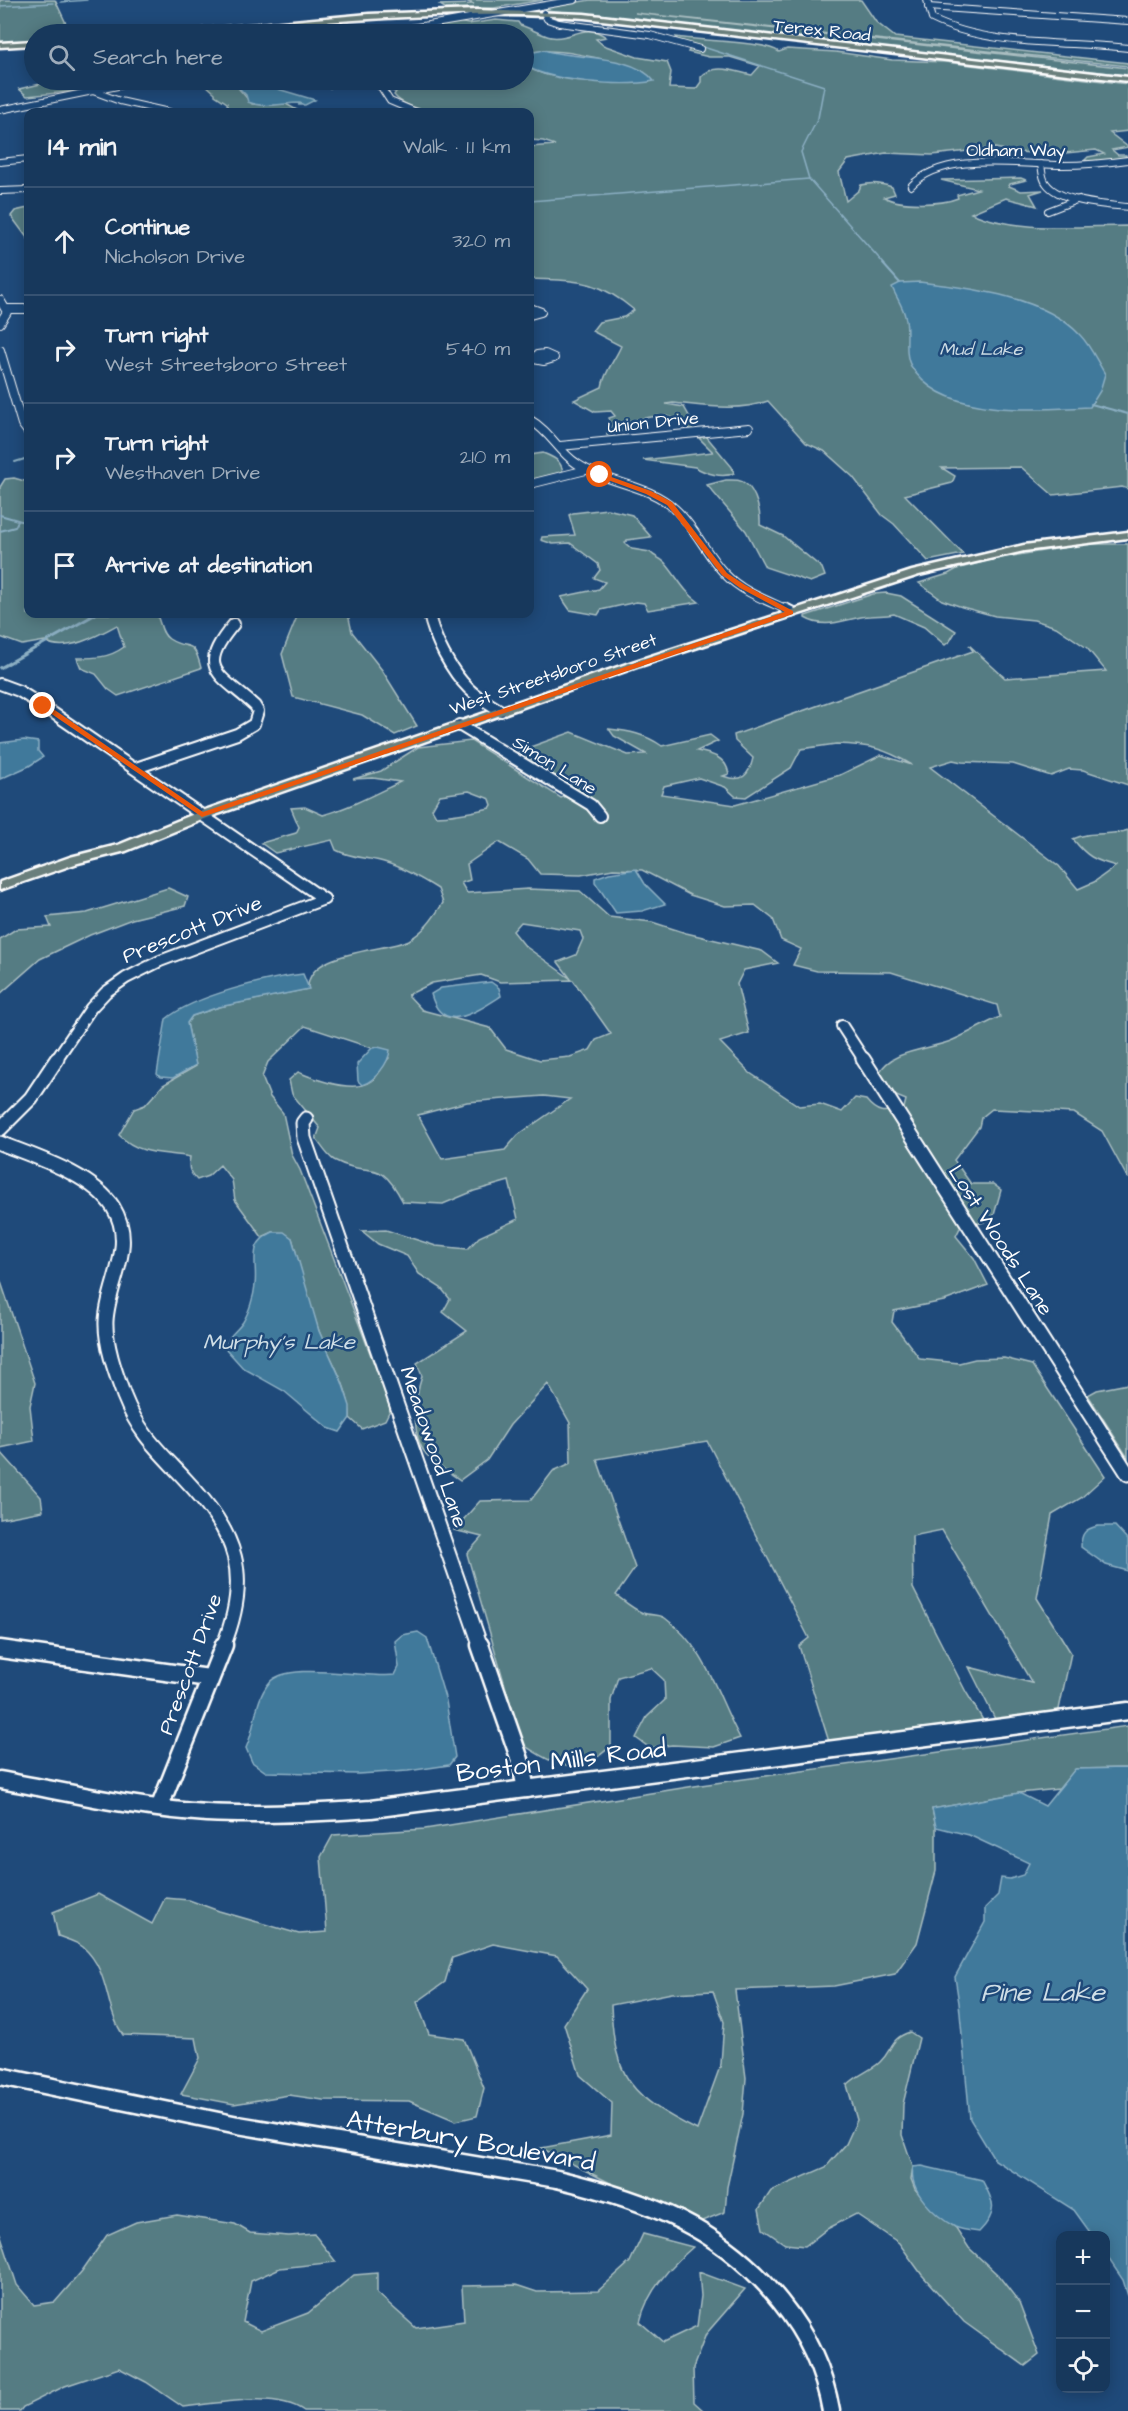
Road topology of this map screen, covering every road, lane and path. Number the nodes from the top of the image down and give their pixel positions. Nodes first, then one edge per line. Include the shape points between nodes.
1 (575, 0) edge
2 (928, 3) edge
3 (532, 10) junction
4 (544, 13) junction
5 (471, 14) junction
6 (1128, 21) edge
7 (275, 24) edge
8 (424, 24) edge
9 (24, 44) edge
10 (0, 45) edge
11 (1128, 48) edge
12 (700, 49) dead end
13 (1128, 79) edge
14 (97, 90) edge
15 (383, 90) edge
16 (92, 91) junction
17 (151, 108) edge
18 (407, 108) edge
19 (0, 110) edge
20 (24, 159) edge
21 (1128, 160) edge
22 (0, 162) edge
23 (1041, 164) junction
24 (912, 186) dead end
25 (24, 190) edge
26 (0, 191) edge
27 (1079, 199) junction
28 (1128, 207) edge
29 (1048, 211) dead end
30 (0, 300) edge
31 (7, 309) junction
32 (24, 309) edge
33 (0, 323) edge
34 (0, 350) edge
35 (534, 422) edge
36 (24, 427) edge
37 (749, 428) dead end
38 (560, 446) junction
39 (586, 470) junction
40 (534, 483) edge
41 (1128, 535) edge
42 (791, 612) junction
43 (430, 618) edge
44 (234, 624) dead end
45 (0, 684) edge
46 (501, 711) junction
47 (459, 725) junction
48 (136, 768) junction
49 (202, 814) junction
50 (600, 816) dead end
51 (0, 886) edge
52 (842, 1026) dead end
53 (306, 1119) dead end
54 (0, 1129) edge
55 (0, 1143) edge
56 (1128, 1474) edge
57 (0, 1648) edge
58 (209, 1678) junction
59 (1128, 1711) edge
60 (0, 1780) edge
61 (526, 1789) junction
62 (160, 1806) junction
63 (0, 2076) edge
64 (831, 2411) edge

1 - 3 street
2 - 6 street
2 - 11 street via 935,22 961,30
3 - 4 main road, Terex Road
3 - 5 main road, Terex Road
4 - 12 street via 547,19 559,23 650,35
4 - 13 main road, Terex Road
5 - 7 main road, Terex Road via 384,15
5 - 8 street
9 - 10 main road
14 - 16 street
15 - 18 street via 390,101
16 - 17 street
16 - 19 street
20 - 22 street
21 - 23 street, Oldham Way
23 - 24 street, Oldham Way via 950,166 925,173
23 - 27 street via 1048,185
25 - 26 street
27 - 28 street
27 - 29 street
30 - 31 street
31 - 32 street
31 - 33 street
34 - 36 street
35 - 38 street via 546,429
37 - 38 street, Union Drive
38 - 39 street
39 - 40 street
39 - 42 street via 669,503 725,574
41 - 42 main road, West Streetsboro Street via 1054,543 968,559
42 - 46 main road, West Streetsboro Street
43 - 46 street via 464,683
44 - 48 street via 217,642 211,660 220,675 255,706 258,711 254,724 237,734
45 - 48 street via 33,699
46 - 47 main road, West Streetsboro Street
47 - 49 main road, West Streetsboro Street
47 - 50 street, Simon Lane via 591,805
48 - 49 street
49 - 51 main road, West Streetsboro Street via 122,848
49 - 54 street, Prescott Drive via 324,899 153,964 107,991 83,1015 28,1103
52 - 56 street, Lost Woods Lane
53 - 61 street, Meadowood Lane via 304,1138 520,1760
55 - 58 street, Prescott Drive via 92,1185 111,1202 122,1221 124,1244 106,1321 126,1400 138,1428 222,1523 234,1550 239,1577 238,1606
57 - 58 street
58 - 62 street, Prescott Drive
59 - 61 street, Boston Mills Road
60 - 62 street, Boston Mills Road
61 - 62 street, Boston Mills Road via 305,1815 205,1813
63 - 64 street, Atterbury Boulevard via 319,2139 525,2172 614,2191 649,2204 717,2241 779,2297 813,2354

